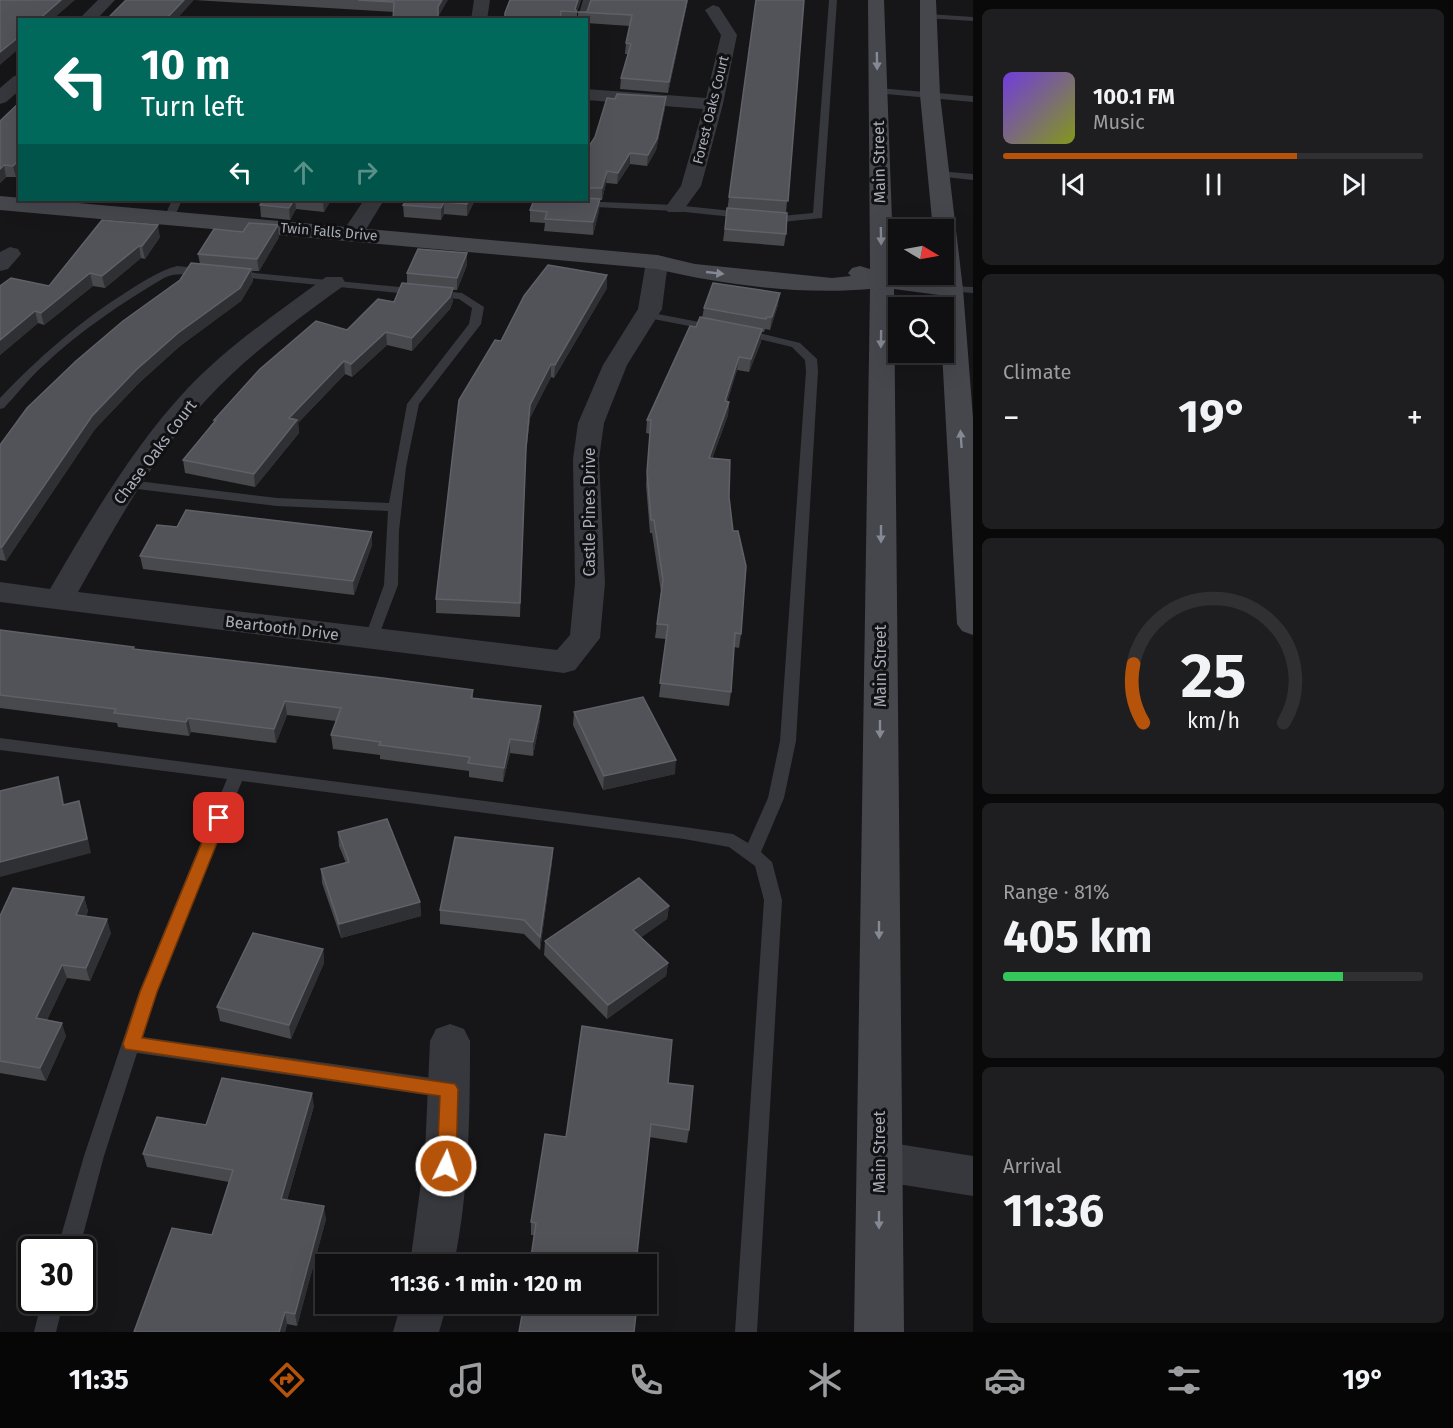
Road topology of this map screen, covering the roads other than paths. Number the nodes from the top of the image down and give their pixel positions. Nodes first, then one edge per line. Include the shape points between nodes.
1 (107, 0) edge
2 (482, 0) edge
3 (587, 0) edge
4 (833, 0) edge
5 (876, 0) edge
6 (928, 8) edge
7 (713, 10) dead end
8 (88, 18) edge
9 (479, 18) edge
10 (582, 18) edge
11 (973, 19) edge
12 (18, 82) edge
13 (878, 91) junction
14 (588, 94) edge
15 (930, 95) junction
16 (0, 98) edge
17 (973, 99) edge
18 (714, 104) junction
19 (939, 174) junction
20 (973, 177) edge
21 (373, 201) edge
22 (0, 202) edge
23 (39, 203) edge
24 (564, 204) edge
25 (675, 208) junction
26 (173, 209) edge
27 (352, 234) junction
28 (657, 262) junction
29 (882, 281) junction
30 (334, 282) junction
31 (962, 290) edge
32 (647, 315) junction
33 (0, 405) edge
34 (129, 484) junction
35 (395, 507) junction
36 (0, 592) edge
37 (59, 599) junction
38 (973, 624) edge
39 (371, 640) junction
40 (564, 662) joint
41 (0, 744) edge
42 (237, 774) junction
43 (752, 854) junction
44 (450, 1041) dead end
45 (131, 1044) junction
46 (449, 1089) junction
47 (879, 1161) junction
48 (973, 1176) edge
49 (72, 1236) edge
50 (434, 1254) edge
51 (50, 1314) edge
52 (421, 1314) edge
53 (45, 1332) edge
54 (416, 1332) edge
55 (746, 1332) edge
56 (879, 1332) edge

1 - 8 street
2 - 9 street
3 - 10 lane
4 - 25 lane via 818,216 781,219
5 -> 13 main road, Main Street
6 - 11 lane
6 - 15 main road
7 - 18 street, Forest Oaks Court via 729,35
12 - 16 street
13 - 15 lane
13 -> 29 main road, Main Street
14 - 18 street
15 - 17 lane
15 - 19 main road
18 - 25 street, Forest Oaks Court via 692,186
19 - 20 lane
19 - 31 main road
21 - 27 street
22 - 23 main road, Twin Falls Drive
23 - 26 main road, Twin Falls Drive
24 - 25 lane
26 - 27 main road, Twin Falls Drive
27 - 28 main road, Twin Falls Drive
28 - 29 main road, Twin Falls Drive via 695,271 832,285
28 - 32 street, Castle Pines Drive
29 - 31 main road, Twin Falls Drive
29 -> 47 main road, Main Street
30 - 33 lane via 177,269 106,310 41,361
30 - 34 street, Chase Oaks Court via 255,342 181,411
30 - 35 lane via 462,296 478,307 476,324 413,404
38 -> 31 main road
32 - 40 street, Castle Pines Drive via 615,365 591,423 586,459 590,583 585,638
32 - 43 lane via 785,341 811,359 788,741 776,798
34 - 35 lane via 277,502
34 - 37 street, Chase Oaks Court
35 - 39 lane via 391,585
36 - 37 street, Beartooth Drive
37 - 39 street, Beartooth Drive
39 - 40 street, Beartooth Drive
41 - 42 lane
42 - 43 lane via 684,832 733,841
42 - 45 lane via 148,992
43 - 55 lane via 763,862 773,900
44 - 46 street
45 - 46 lane
45 - 49 lane
46 - 50 street via 448,1145
47 - 48 street
47 -> 56 main road, Main Street
51 - 53 lane
52 - 54 street

